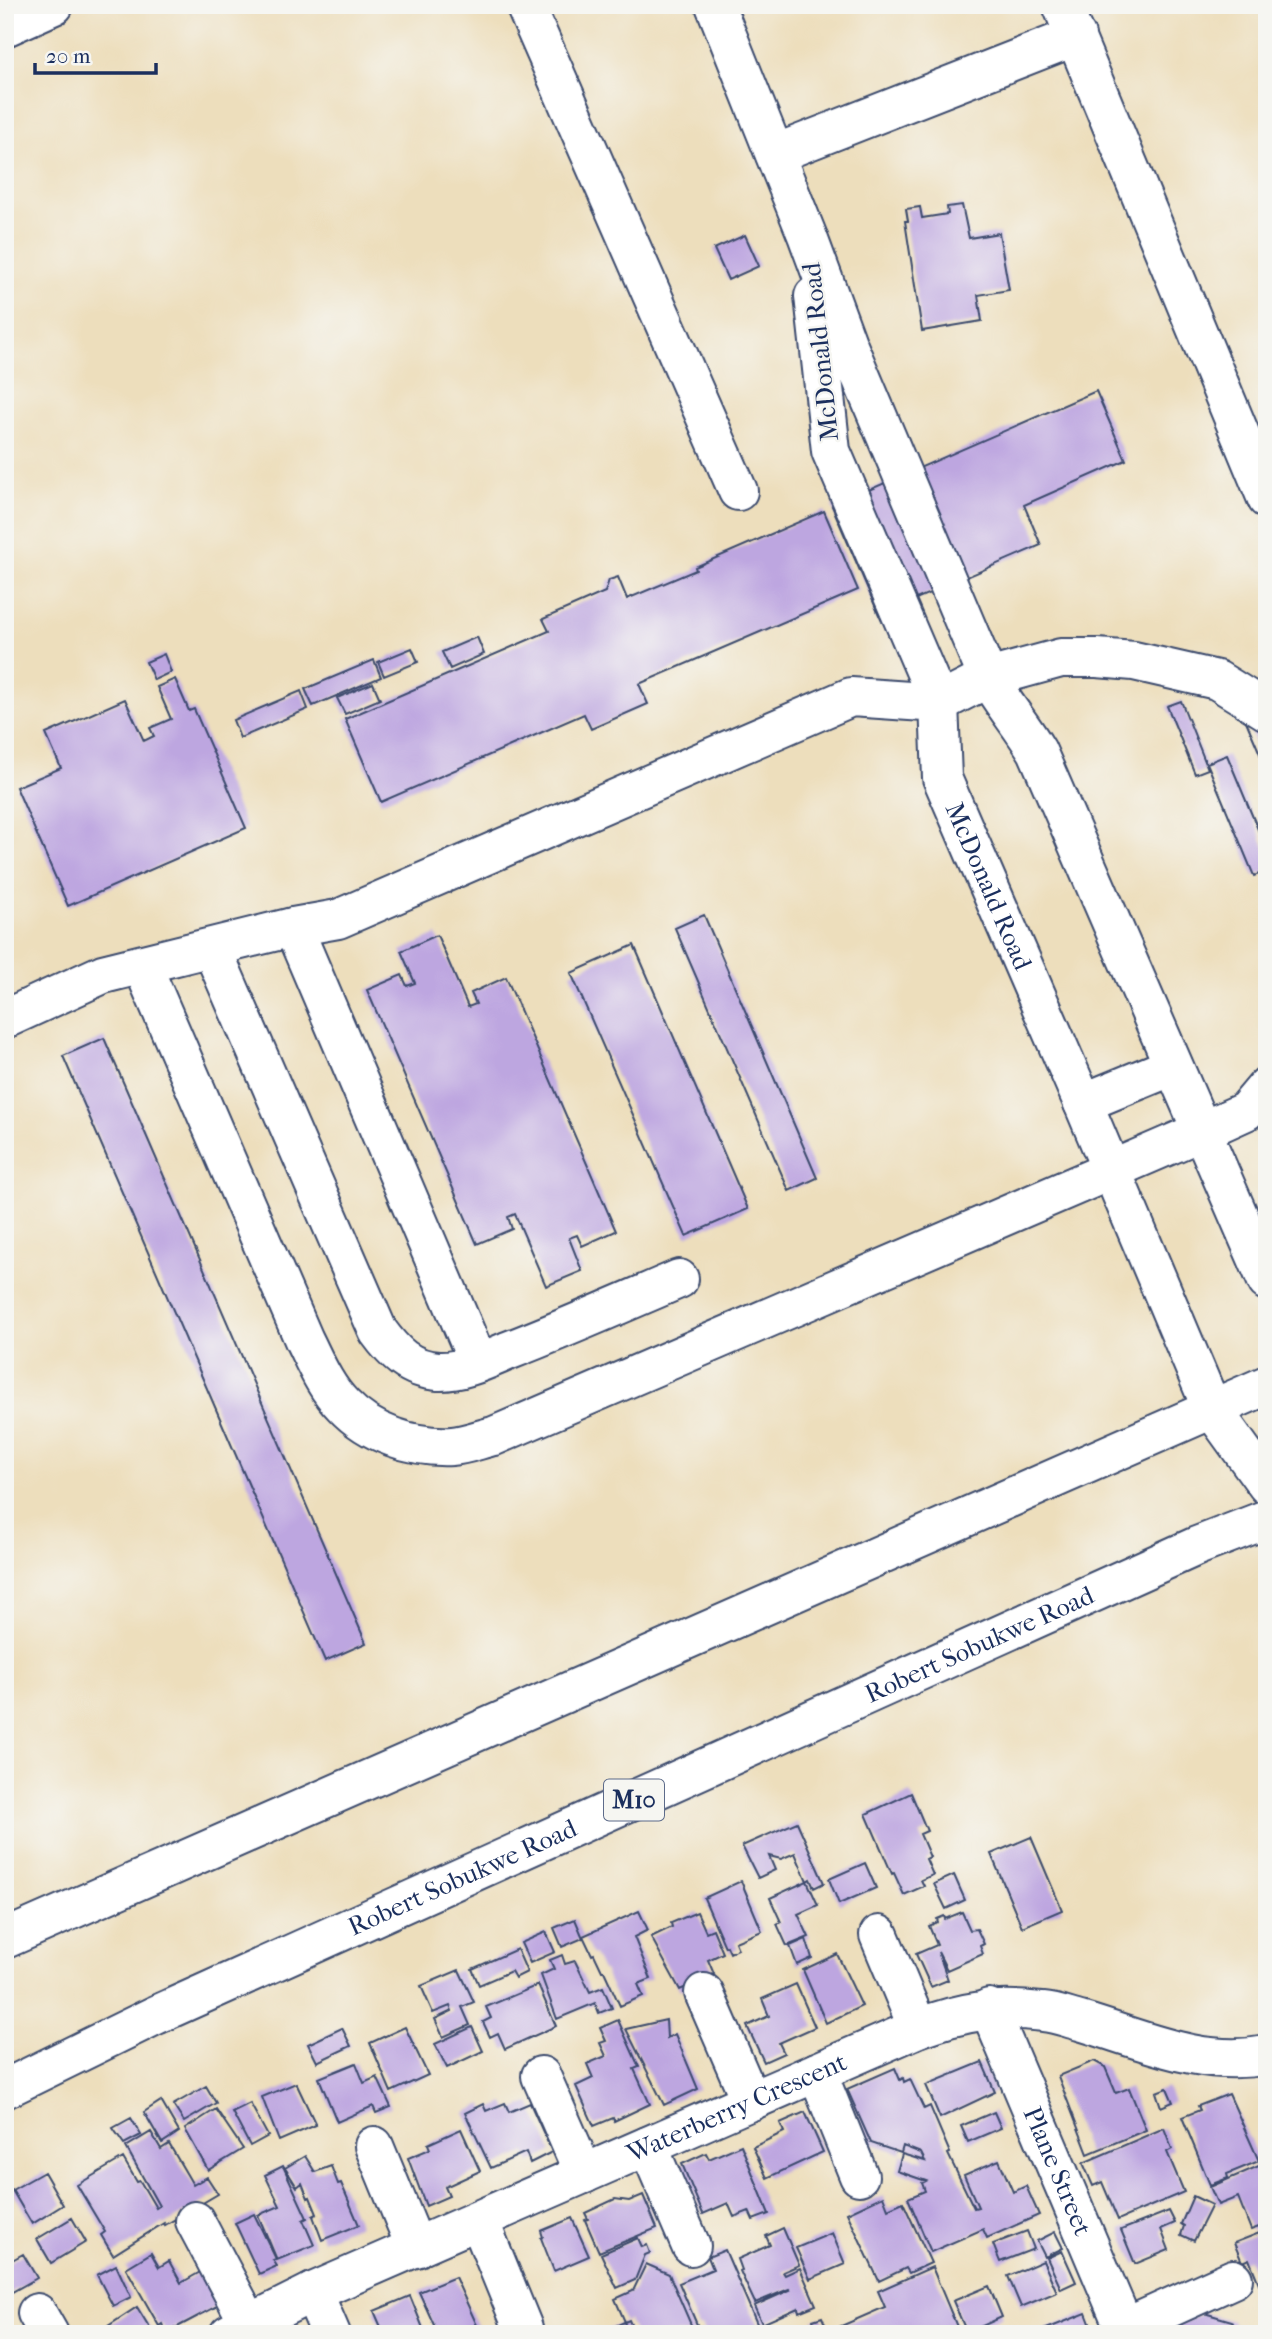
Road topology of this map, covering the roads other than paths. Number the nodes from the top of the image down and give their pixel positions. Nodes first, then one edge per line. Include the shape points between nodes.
1 (54, 5) edge
2 (525, 5) edge
3 (715, 5) edge
4 (1069, 21) edge
5 (5, 27) edge
6 (775, 154) junction
7 (807, 235) junction
8 (738, 491) dead end
9 (1267, 499) edge
10 (988, 678) junction
11 (939, 703) junction
12 (1267, 711) edge
13 (293, 927) junction
14 (212, 948) junction
15 (142, 965) junction
16 (5, 1018) edge
17 (1173, 1066) junction
18 (1256, 1098) edge
19 (1083, 1103) junction
20 (1202, 1131) junction
21 (1111, 1169) junction
22 (679, 1279) dead end
23 (1267, 1281) edge
24 (478, 1362) junction
25 (1267, 1385) edge
26 (1212, 1409) junction
27 (1267, 1485) edge
28 (1267, 1518) edge
29 (879, 1935) dead end
30 (5, 1939) edge
31 (704, 1993) dead end
32 (989, 2008) junction
33 (918, 2028) junction
34 (1267, 2054) edge
35 (817, 2072) junction
36 (541, 2076) dead end
37 (5, 2089) edge
38 (751, 2101) junction
39 (374, 2146) dead end
40 (648, 2146) junction
41 (584, 2174) junction
42 (859, 2176) dead end
43 (479, 2220) junction
44 (195, 2221) dead end
45 (691, 2246) dead end
46 (415, 2248) junction
47 (1233, 2279) dead end
48 (313, 2292) junction
49 (239, 2328) edge
50 (523, 2328) dead end
51 (1126, 2331) edge
52 (331, 2334) edge

1 - 5 main road
2 - 8 main road
3 - 6 main road
4 - 6 main road
4 - 9 main road
6 - 7 main road
7 - 10 main road, McDonald Road via 848,346
7 - 11 main road, McDonald Road via 831,451
10 - 11 main road
10 - 12 main road via 1061,658 1134,661 1217,680
10 - 17 main road, McDonald Road via 1037,751
11 - 13 main road via 851,697 338,919
11 - 19 main road, McDonald Road via 942,778
13 - 14 main road
13 - 24 main road
14 - 15 main road
14 - 24 main road via 378,1331 396,1354 414,1366 439,1371
15 - 16 main road via 103,974
15 - 21 main road via 325,1381 343,1406 363,1422 420,1446 454,1446 494,1436
17 - 19 main road
17 - 20 main road, McDonald Road
18 - 20 main road
19 - 21 main road, McDonald Road
20 - 21 main road
20 - 23 main road, McDonald Road
21 - 26 main road, McDonald Road
22 - 24 main road
25 - 26 main road
26 - 27 main road, McDonald Road
26 - 30 main road
28 - 37 main road, Robert Sobukwe Road / M10 via 156,2015
29 - 33 main road
31 - 38 main road
32 - 33 main road, Waterberry Crescent
32 - 34 main road, Waterberry Crescent via 1046,2012 1209,2058 1246,2059
32 - 51 main road, Plane Street
33 - 35 main road, Waterberry Crescent
35 - 38 main road, Waterberry Crescent
35 - 42 main road
36 - 41 main road
38 - 40 main road, Waterberry Crescent
39 - 46 main road
40 - 41 main road, Waterberry Crescent
40 - 45 main road
41 - 43 main road, Waterberry Crescent
43 - 46 main road, Waterberry Crescent
43 - 50 main road
44 - 49 main road
46 - 48 main road, Waterberry Crescent
47 - 51 main road
48 - 49 main road, Waterberry Crescent
48 - 52 main road

